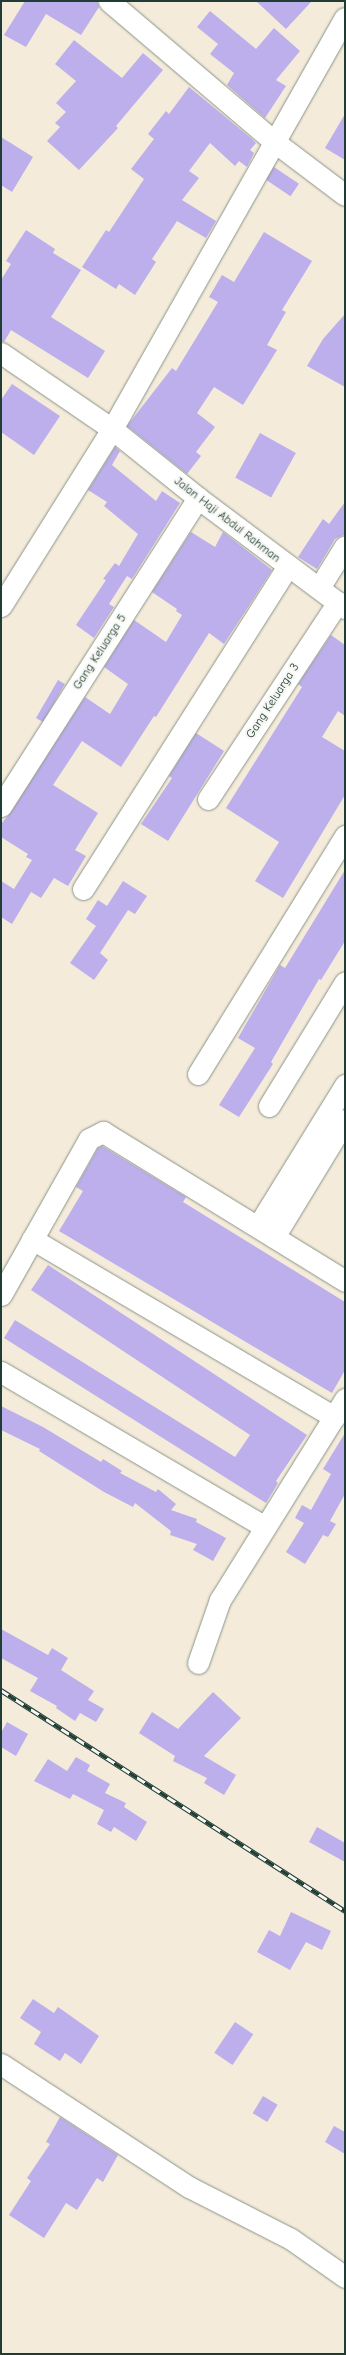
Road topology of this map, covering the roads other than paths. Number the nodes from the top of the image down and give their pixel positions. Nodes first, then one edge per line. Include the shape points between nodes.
1 (109, 1) edge
2 (345, 18) edge
3 (276, 143) junction
4 (345, 195) edge
5 (1, 353) edge
6 (112, 429) junction
7 (198, 498) junction
8 (345, 546) edge
9 (288, 566) junction
10 (319, 588) junction
11 (341, 605) edge
12 (1, 606) edge
13 (208, 799) dead end
14 (1, 806) edge
15 (345, 836) edge
16 (83, 889) dead end
17 (345, 982) edge
18 (198, 1074) dead end
19 (345, 1085) edge
20 (269, 1106) dead end
21 (345, 1120) edge
22 (266, 1231) junction
23 (32, 1239) junction
24 (345, 1281) edge
25 (1, 1295) edge
26 (1, 1372) edge
27 (345, 1398) edge
28 (334, 1417) junction
29 (264, 1526) junction
30 (198, 1663) dead end
31 (1, 2064) edge
32 (345, 2277) edge

1 - 3 street
2 - 3 street
3 - 4 street
3 - 6 street
5 - 6 street, Jalan Haji Abdul Rahman
6 - 7 street, Jalan Haji Abdul Rahman
6 - 12 street
7 - 9 street, Jalan Haji Abdul Rahman
7 - 14 street, Gang Keluarga 5
8 - 10 street
9 - 10 street, Jalan Haji Abdul Rahman
9 - 16 street
10 - 11 street, Jalan Haji Abdul Rahman
11 - 13 street, Gang Keluarga 3
15 - 18 street
17 - 20 street
19 - 22 street
21 - 22 street
22 - 23 street via 103,1132 89,1139
22 - 24 street
23 - 25 street
23 - 28 street
26 - 29 street
27 - 28 street
28 - 29 street
29 - 30 street via 220,1600
31 - 32 street via 189,2188 291,2239

